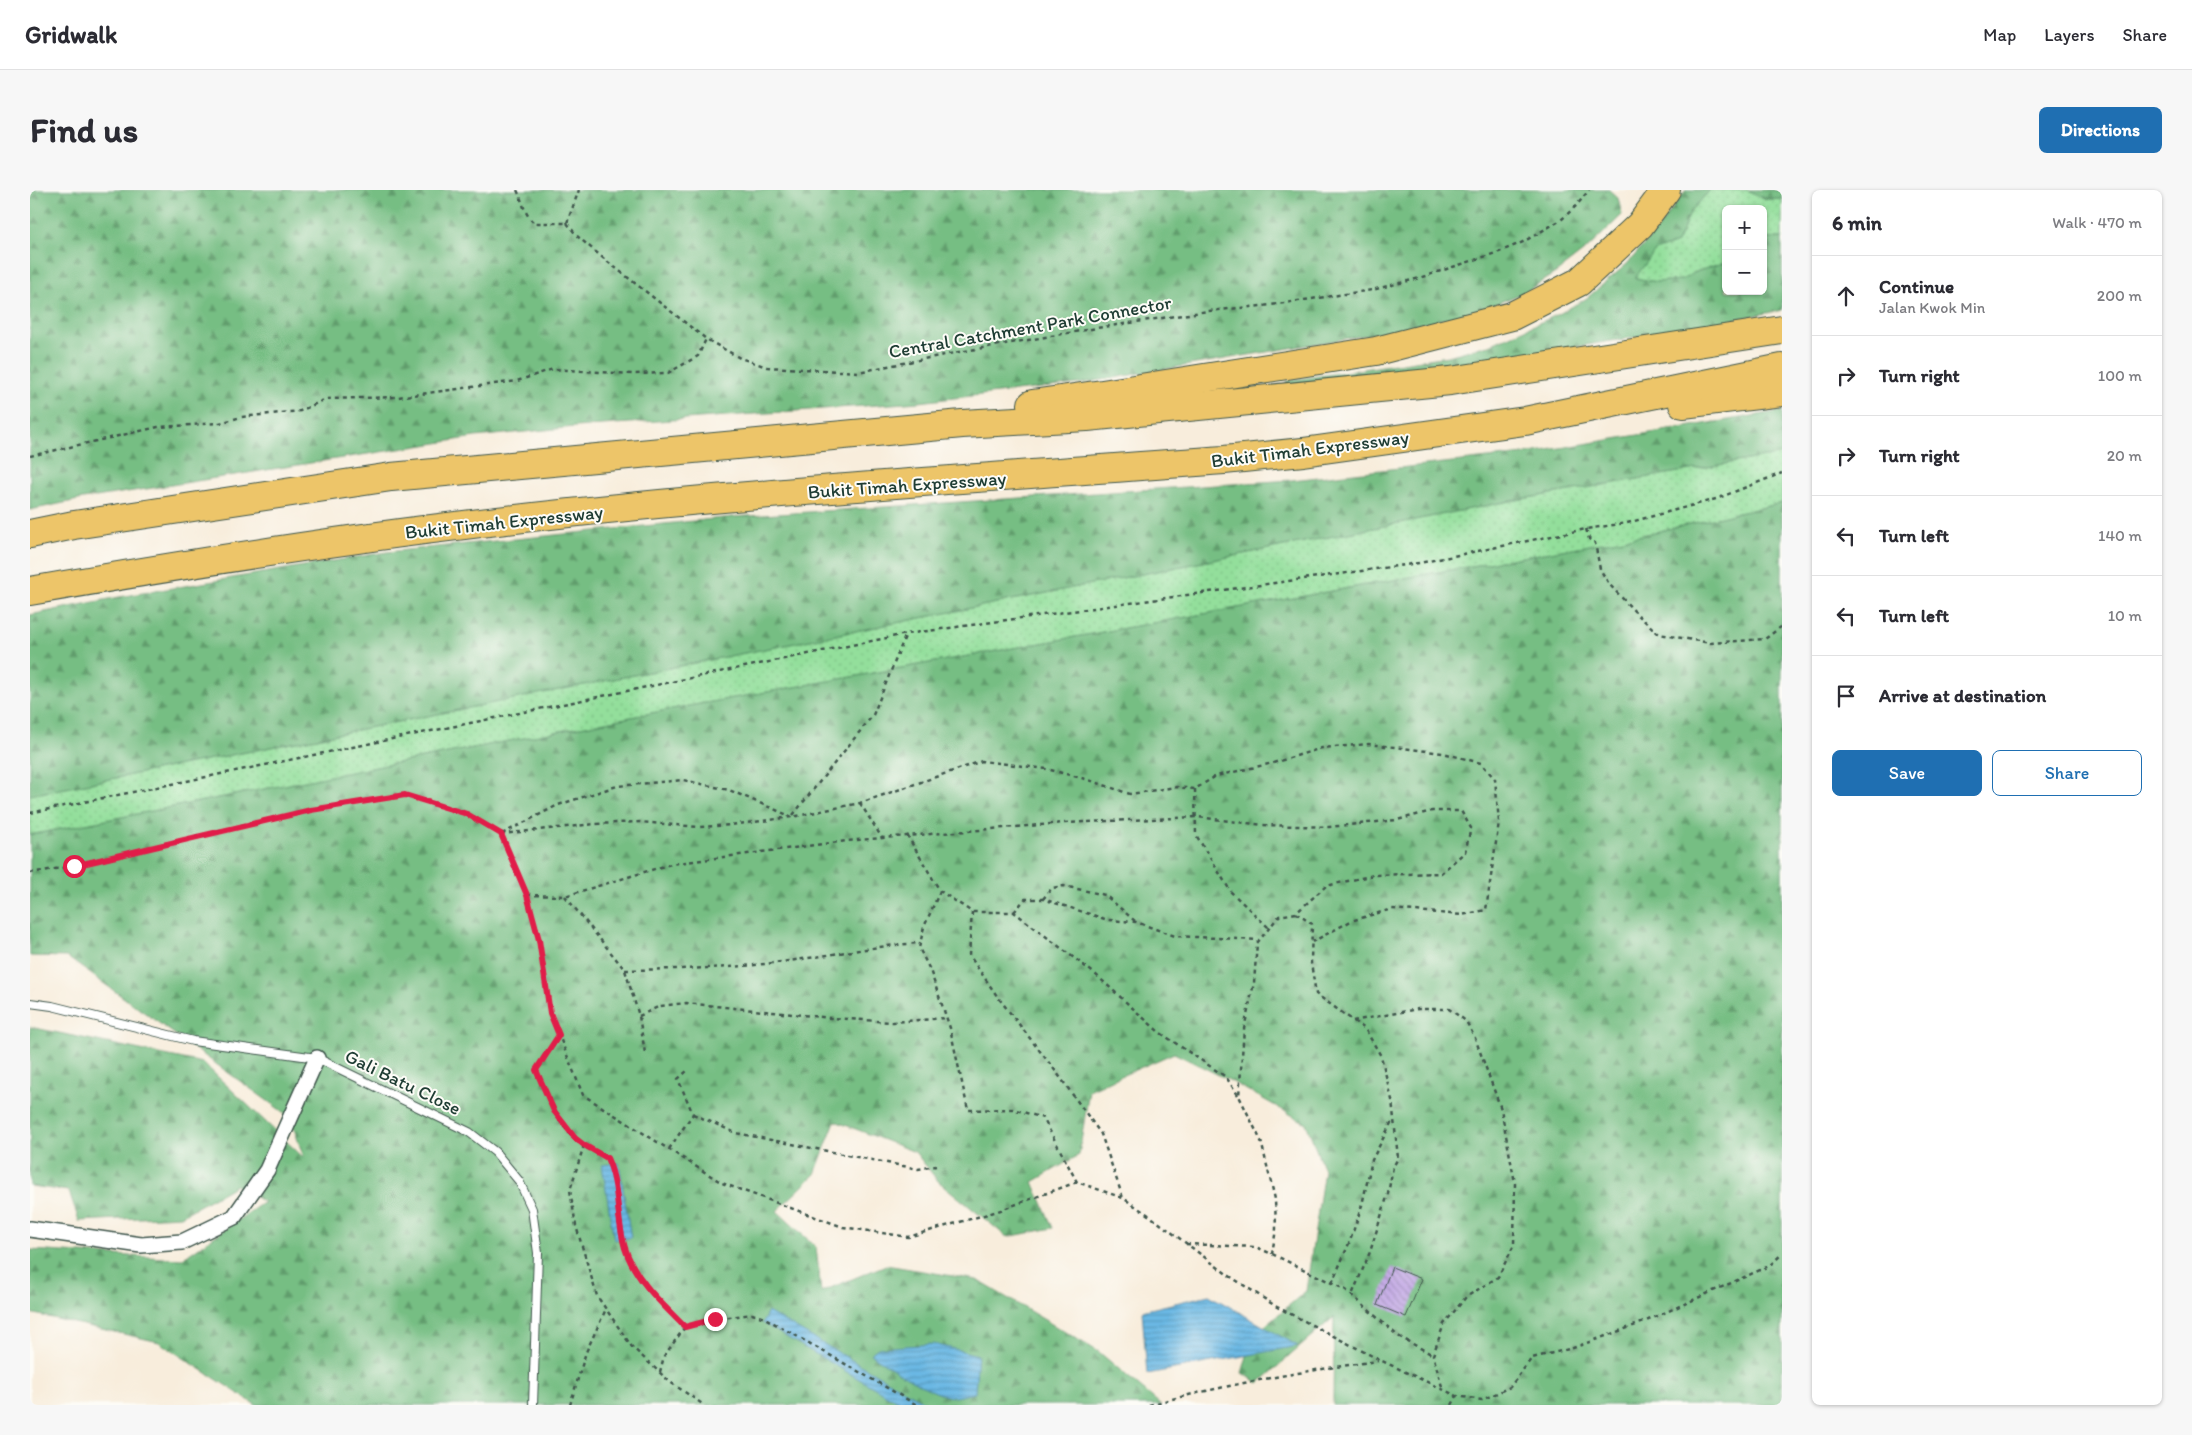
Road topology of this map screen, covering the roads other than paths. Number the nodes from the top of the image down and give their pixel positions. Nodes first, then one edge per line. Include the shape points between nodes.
1 (1666, 190) edge
2 (1782, 330) edge
3 (1782, 368) edge
4 (1782, 392) edge
5 (1525, 421) junction
6 (962, 424) junction
7 (30, 534) edge
8 (30, 591) edge
9 (30, 1004) edge
10 (317, 1058) junction
11 (30, 1229) edge
12 (533, 1405) edge

1 - 6 highway via 1640,226 1579,282 1512,316 1376,351 1003,407
2 - 6 highway via 1450,380 1086,417
3 - 5 highway, Bukit Timah Expressway
4 - 5 highway
5 - 8 highway, Bukit Timah Expressway via 1224,460 690,502 450,527 199,562
6 - 7 highway via 391,477 74,524
9 - 10 lane, Gali Batu Close via 52,1006 193,1041
10 - 11 street via 267,1170 234,1217 182,1242 141,1245
10 - 12 lane, Gali Batu Close via 470,1132 495,1152 519,1181 532,1209 538,1254

